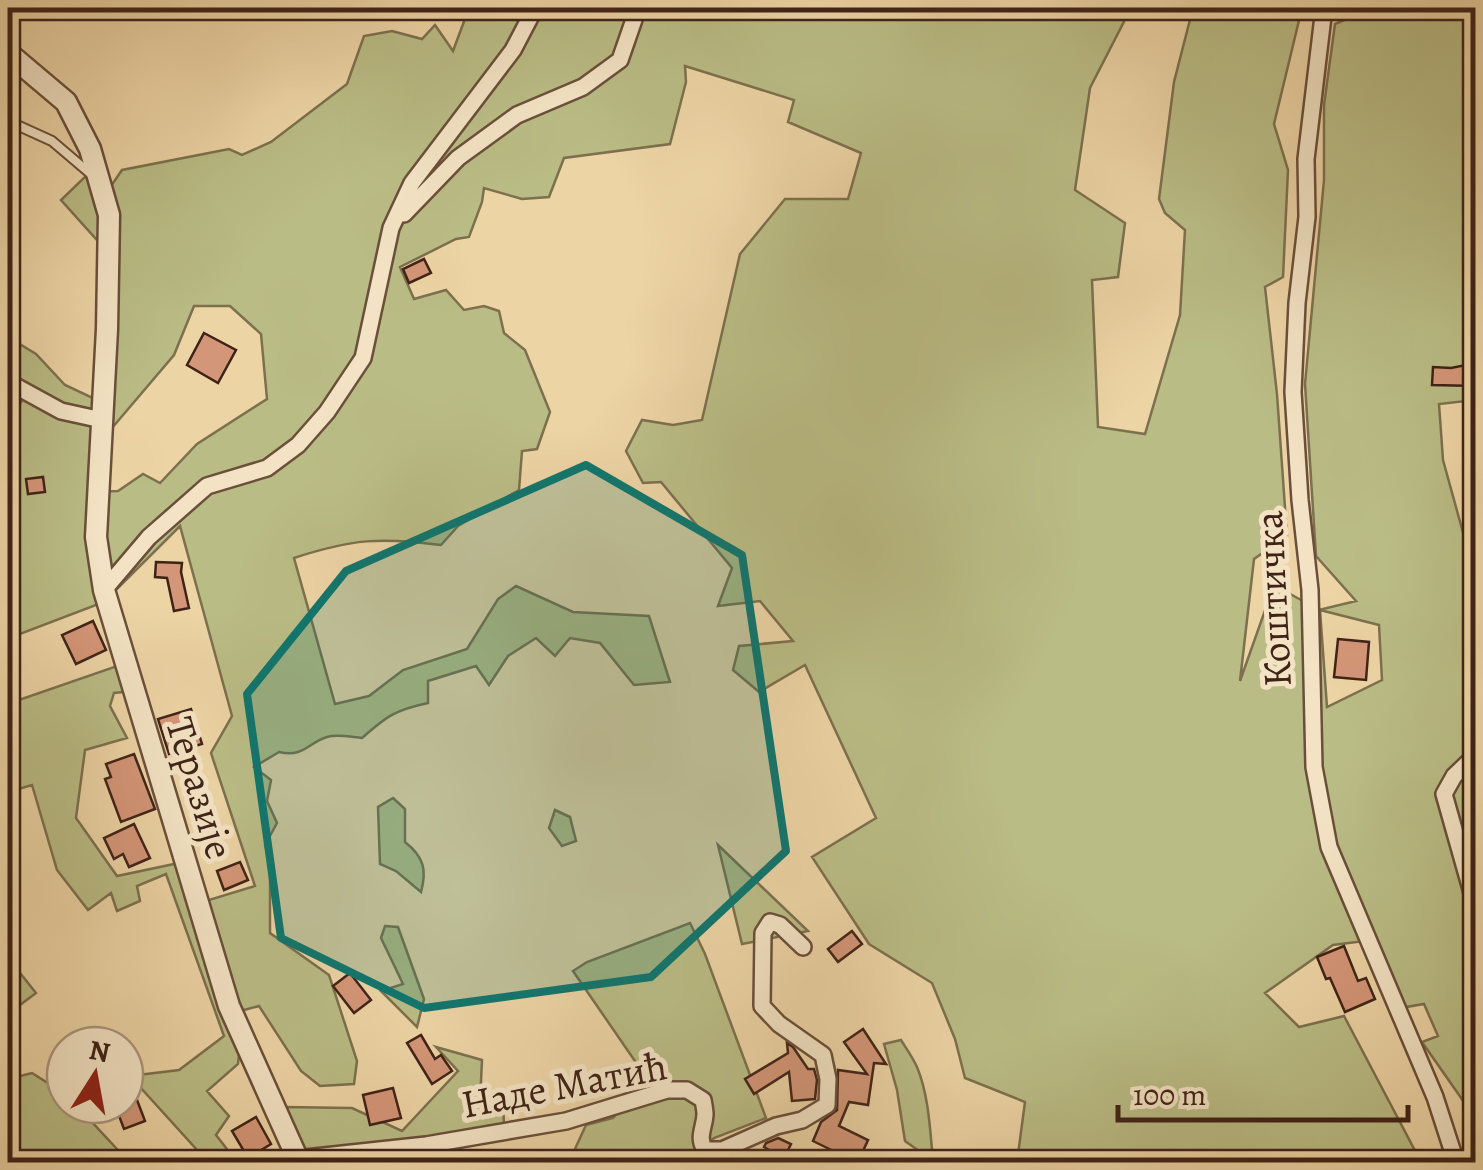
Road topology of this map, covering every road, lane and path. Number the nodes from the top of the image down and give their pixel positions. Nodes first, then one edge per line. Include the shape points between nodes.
1 (534, 8) edge
2 (638, 8) edge
3 (1324, 8) edge
4 (8, 53) edge
5 (8, 121) edge
6 (99, 182) junction
7 (391, 228) junction
8 (8, 382) edge
9 (102, 420) junction
10 (104, 590) junction
11 (1476, 754) edge
12 (1476, 907) edge
13 (804, 947) dead end
14 (297, 1161) edge
15 (1456, 1162) edge

1 - 7 street via 513,50 412,183
2 - 7 street via 620,60 583,87 517,114 458,158
3 - 15 street, Коштичка via 1306,159 1293,392 1310,590 1314,767 1329,847
4 - 6 street, Теразије via 66,102
5 - 6 lane via 52,141
6 - 9 street, Теразије via 109,216
7 - 10 street via 363,358 327,412 267,468 207,486
8 - 9 street via 61,412
9 - 10 street, Теразије via 96,537
10 - 14 street, Теразије via 229,1006
11 - 12 street via 1444,794
13 - 14 street, Наде Матић via 780,925 770,922 763,933 762,1006 823,1055 828,1078 827,1105 802,1120 706,1150 703,1100 687,1090 667,1090 566,1121

